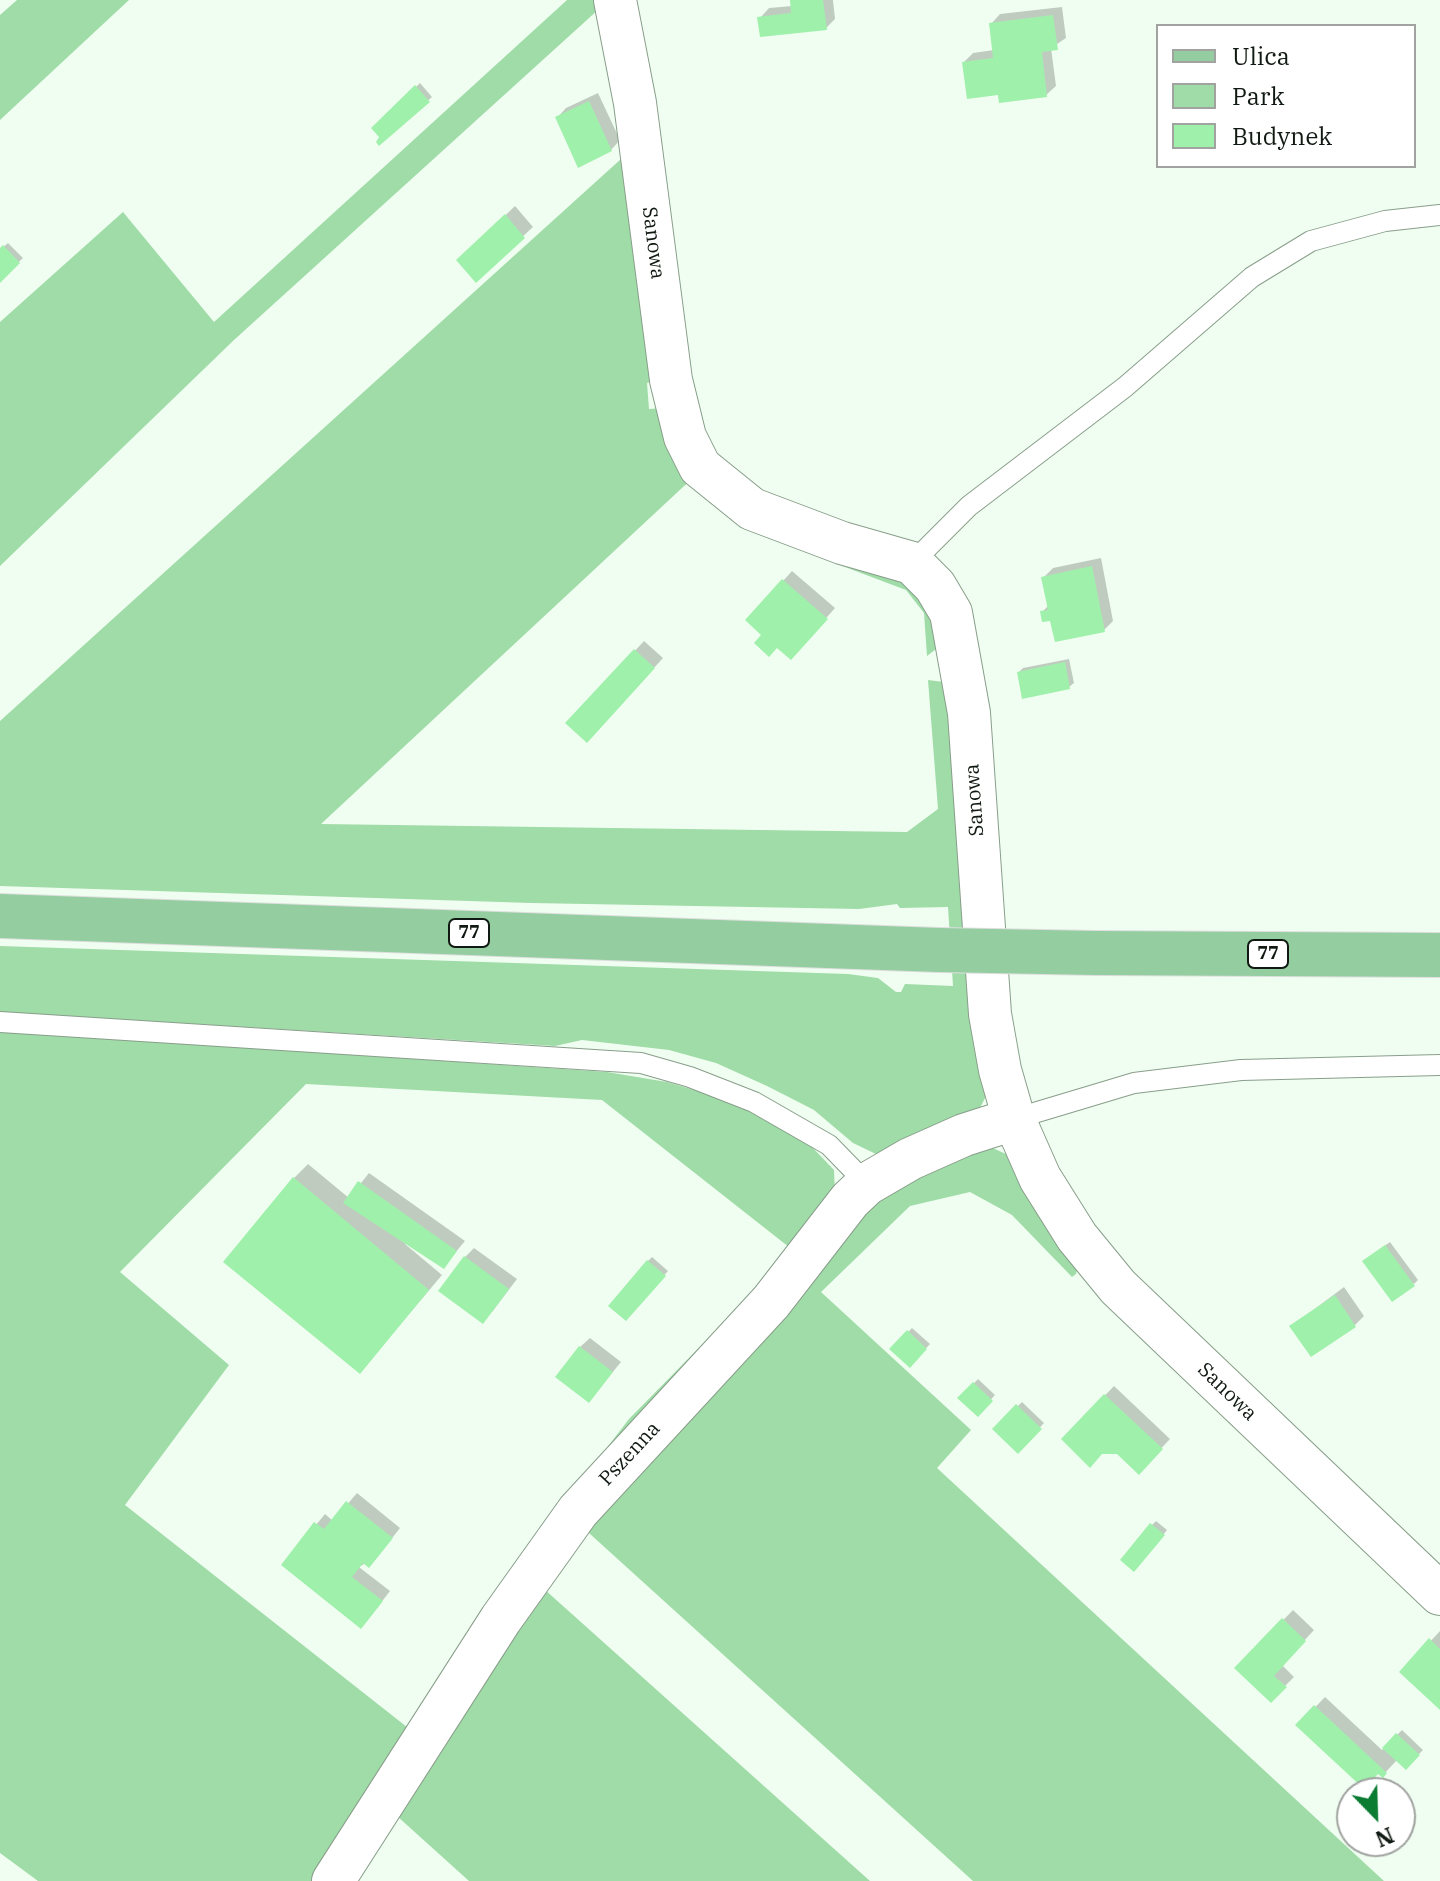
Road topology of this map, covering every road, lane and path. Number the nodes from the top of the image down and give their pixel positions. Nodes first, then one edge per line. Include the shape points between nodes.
1 (615, 0) edge
2 (1440, 215) edge
3 (912, 563) junction
4 (0, 916) edge
5 (1440, 955) edge
6 (0, 1022) edge
7 (1440, 1065) edge
8 (1014, 1119) junction
9 (867, 1184) junction
10 (1440, 1594) edge
11 (333, 1881) edge

1 - 3 street, Sanowa via 635,103 671,380 685,437 700,467 752,509
2 - 3 lane via 1385,221 1311,241 1252,277 1125,387 969,506
3 - 8 street, Sanowa via 946,602 955,630 969,713 990,1014
4 - 5 main road, 77, bridge via 939,950
6 - 9 lane via 641,1063 754,1102 829,1145
7 - 8 lane via 1241,1070 1134,1083
8 - 9 street, Pszenna via 964,1135
8 - 10 street, Sanowa via 1040,1178 1077,1237 1118,1287
9 - 11 street, Pszenna via 771,1302 578,1511 501,1619

